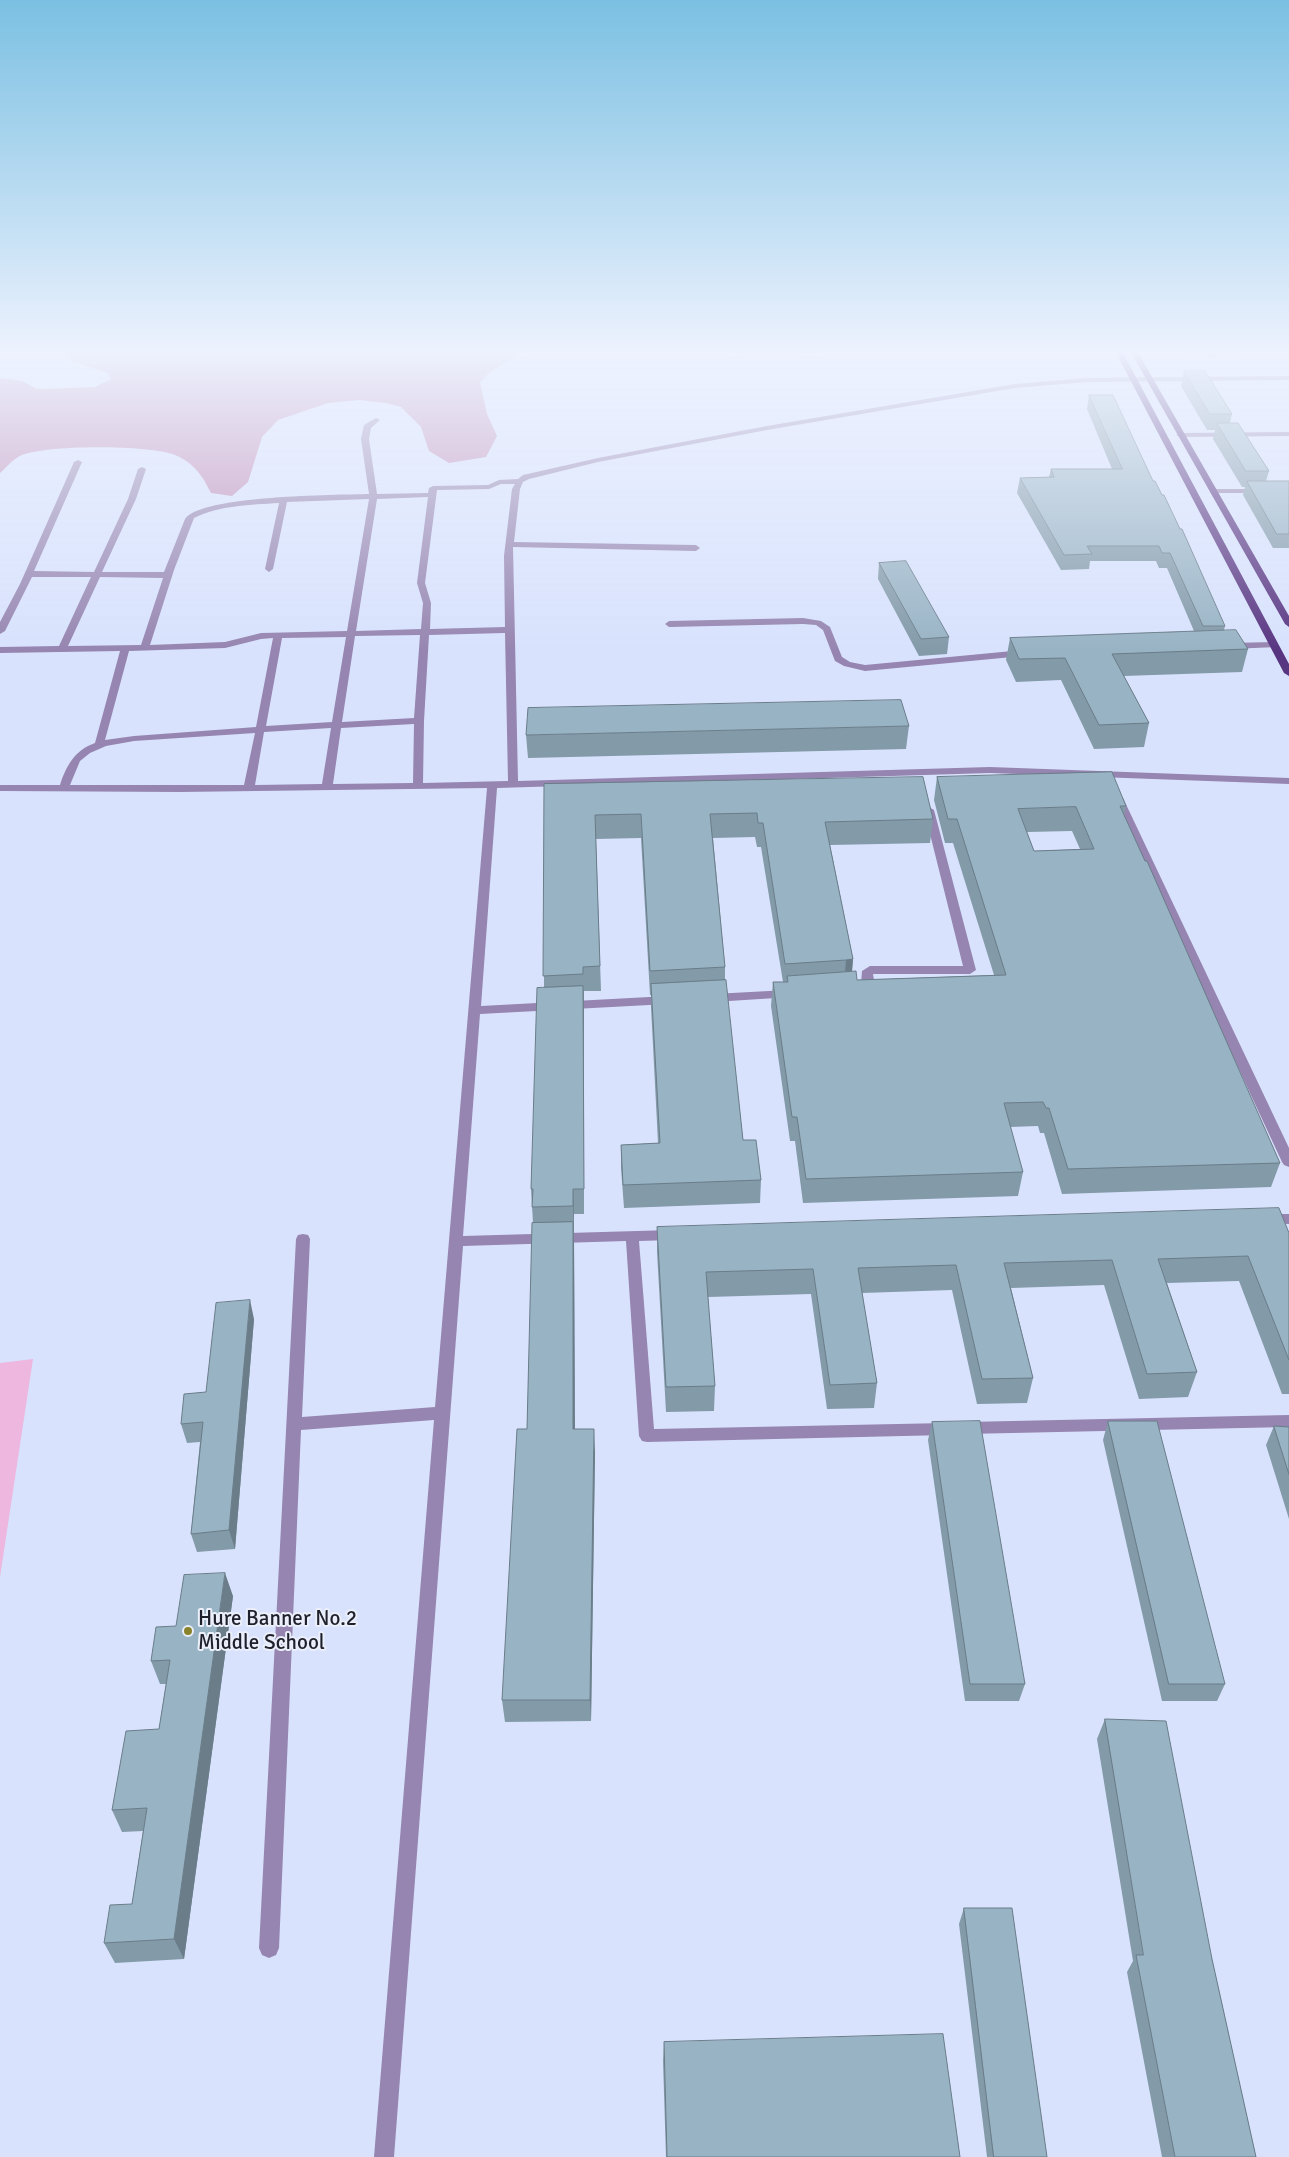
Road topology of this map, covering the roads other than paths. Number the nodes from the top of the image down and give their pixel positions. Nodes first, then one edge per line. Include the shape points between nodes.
1 (366, 450) edge
2 (655, 450) edge
3 (1171, 450) edge
4 (1189, 450) edge
5 (78, 462) dead end
6 (142, 469) dead end
7 (520, 481) junction
8 (1213, 491) junction
9 (1289, 491) edge
10 (432, 495) junction
11 (373, 497) junction
12 (283, 501) junction
13 (510, 544) junction
14 (696, 548) dead end
15 (269, 569) dead end
16 (29, 574) junction
17 (96, 575) junction
18 (167, 575) junction
19 (668, 624) dead end
20 (1289, 624) edge
21 (510, 630) junction
22 (0, 631) edge
23 (425, 632) junction
24 (351, 634) junction
25 (278, 635) junction
26 (1274, 644) junction
27 (1216, 646) edge
28 (125, 648) junction
29 (145, 648) junction
30 (62, 649) junction
31 (0, 650) edge
32 (1036, 652) edge
33 (1289, 673) edge
34 (419, 720) junction
35 (337, 725) junction
36 (259, 730) junction
37 (99, 746) junction
38 (1107, 774) junction
39 (1289, 781) edge
40 (513, 784) junction
41 (492, 785) junction
42 (418, 786) junction
43 (327, 787) junction
44 (0, 788) edge
45 (249, 788) junction
46 (64, 789) junction
47 (926, 800) edge
48 (844, 991) edge
49 (805, 993) edge
50 (698, 998) edge
51 (678, 1000) edge
52 (473, 1010) junction
53 (1289, 1162) edge
54 (1289, 1219) edge
55 (1249, 1220) edge
56 (682, 1235) edge
57 (632, 1236) junction
58 (303, 1240) dead end
59 (455, 1241) junction
60 (442, 1413) junction
61 (1289, 1420) edge
62 (294, 1424) junction
63 (268, 1948) dead end
64 (384, 2157) edge

1 - 11 street
2 - 7 street via 544,472
3 - 26 main road
4 - 8 main road
5 - 16 street
6 - 17 street via 132,499
7 - 10 street via 499,482 490,487 433,488
7 - 13 street via 516,489
8 - 9 street
8 - 20 main road
10 - 11 street
10 - 23 street via 420,583 427,603
11 - 12 street
11 - 24 street
12 - 15 street
12 - 18 street via 196,512 188,522
13 - 14 street
13 - 21 street
16 - 17 street
16 - 22 street
17 - 18 street
17 - 30 street
18 - 29 street
19 - 32 street via 818,622 827,629 838,659 866,668
21 - 23 street
21 - 40 street
23 - 24 street
23 - 34 street
24 - 25 street
24 - 35 street
25 - 29 street via 225,645
25 - 36 street
26 - 27 street
26 - 33 main road
28 - 29 street
28 - 30 street
28 - 37 street
30 - 31 street
34 - 35 street
34 - 42 street
35 - 36 street
35 - 43 street
36 - 37 street via 113,741
36 - 45 street
37 - 46 street via 70,767
38 - 39 street
38 - 40 street via 990,770 920,776
38 - 53 street
40 - 41 street
41 - 42 street
41 - 52 street
42 - 43 street
43 - 45 street
44 - 46 street
45 - 46 street
47 - 48 street via 970,970 870,970 866,974 865,987
49 - 50 street
51 - 52 street
52 - 59 street
54 - 55 street
56 - 57 street
57 - 59 street
57 - 61 street via 647,1436
58 - 62 street
59 - 60 street
60 - 62 street
60 - 64 street
62 - 63 street

